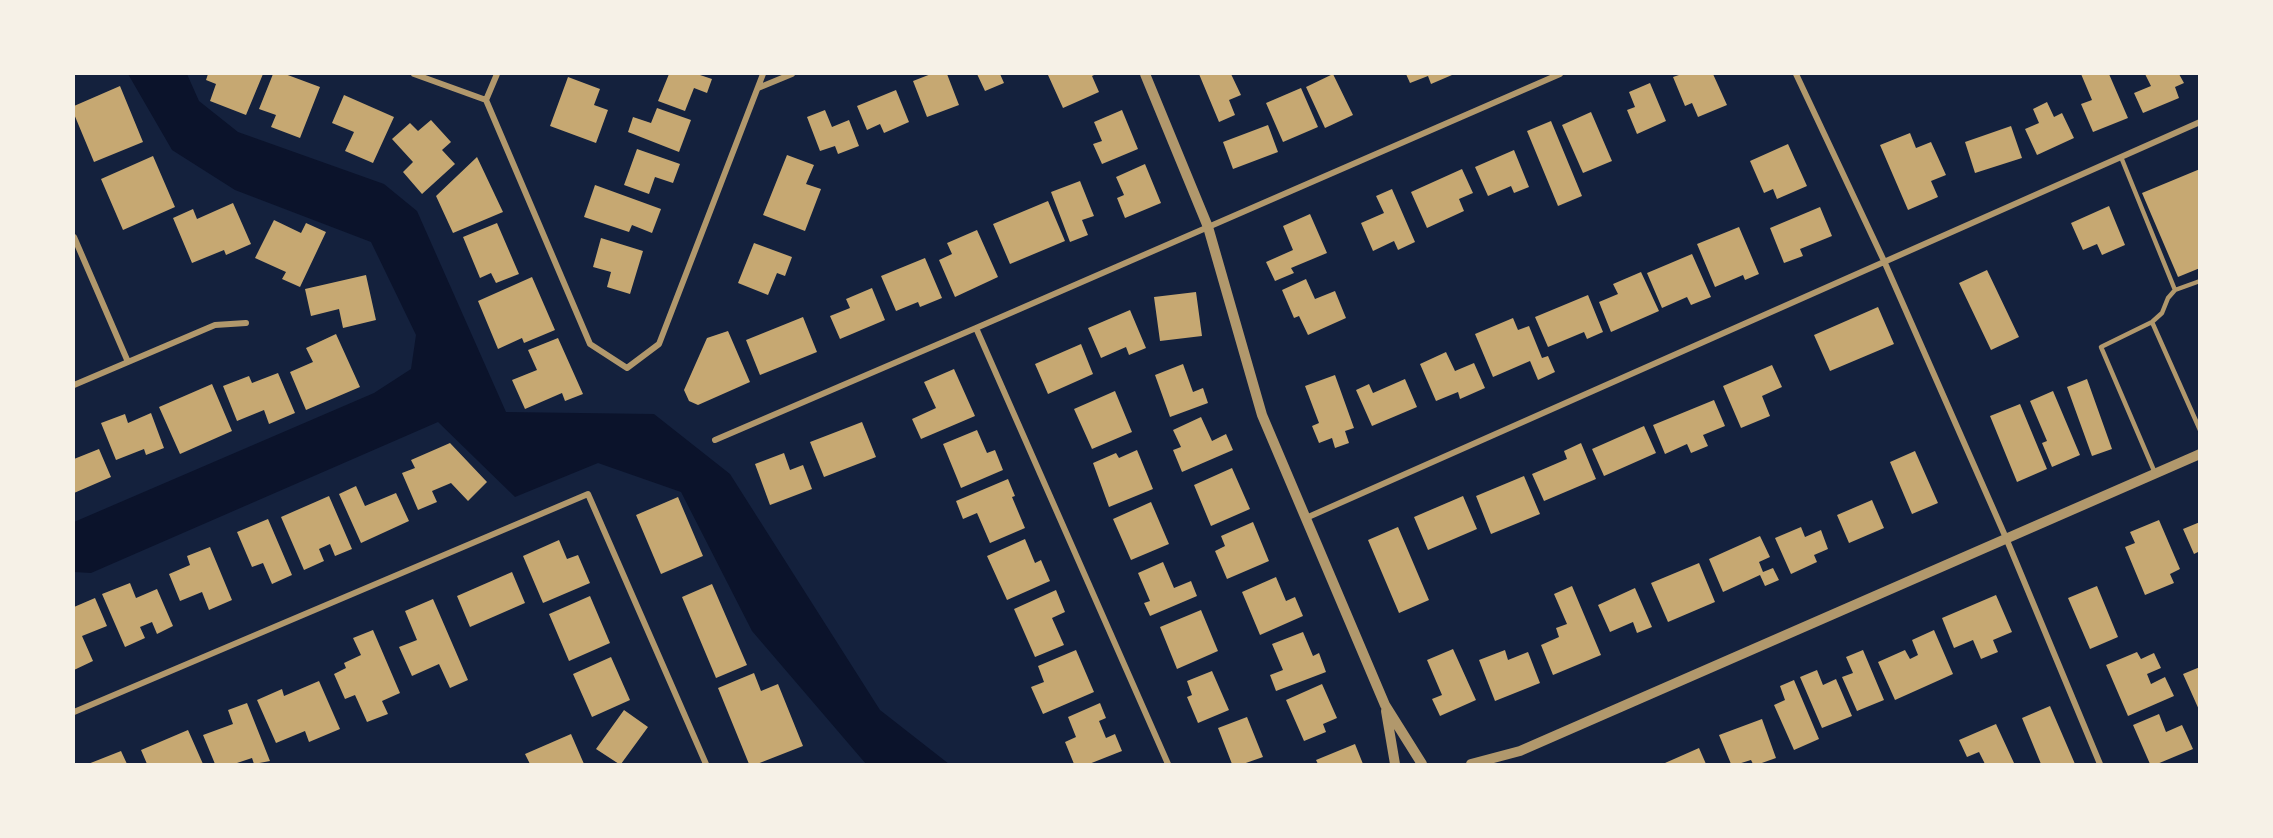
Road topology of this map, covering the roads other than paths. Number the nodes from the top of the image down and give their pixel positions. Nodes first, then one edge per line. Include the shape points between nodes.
1 (414, 74) edge
2 (497, 74) edge
3 (763, 74) edge
4 (792, 74) edge
5 (1145, 74) edge
6 (1560, 74) edge
7 (1796, 74) edge
8 (758, 88) junction
9 (486, 100) junction
10 (2199, 122) edge
11 (2121, 157) junction
12 (1208, 226) junction
13 (74, 237) edge
14 (1884, 261) junction
15 (2199, 283) edge
16 (2175, 291) junction
17 (2152, 322) junction
18 (246, 323) dead end
19 (976, 328) junction
20 (128, 362) junction
21 (74, 385) edge
22 (2199, 430) edge
23 (715, 440) dead end
24 (2199, 454) edge
25 (2156, 473) junction
26 (1306, 518) junction
27 (2006, 538) junction
28 (1385, 705) junction
29 (74, 712) edge
30 (1520, 752) junction
31 (1421, 764) edge
32 (706, 765) edge
33 (1168, 765) edge
34 (1395, 765) edge
35 (1470, 765) edge
36 (1500, 765) edge
37 (2100, 765) edge

1 - 9 street
2 - 9 street
3 - 8 street
4 - 8 street
5 - 12 street
6 - 12 street
7 - 14 street
8 - 9 street via 659,344 627,368 590,344
10 - 11 street
11 - 14 street
11 - 16 lane
12 - 19 street
12 - 26 street via 1262,415
13 - 20 street
14 - 26 street
14 - 27 street
15 - 16 lane
16 - 17 lane
17 - 22 lane
17 - 25 lane via 2101,347
18 - 20 street via 215,325
19 - 23 street
19 - 33 street
20 - 21 street
24 - 25 street
25 - 27 street
26 - 28 street
27 - 30 street
27 - 37 street
28 - 31 street
28 - 34 street
29 - 32 street via 588,494
30 - 35 street
30 - 36 street

